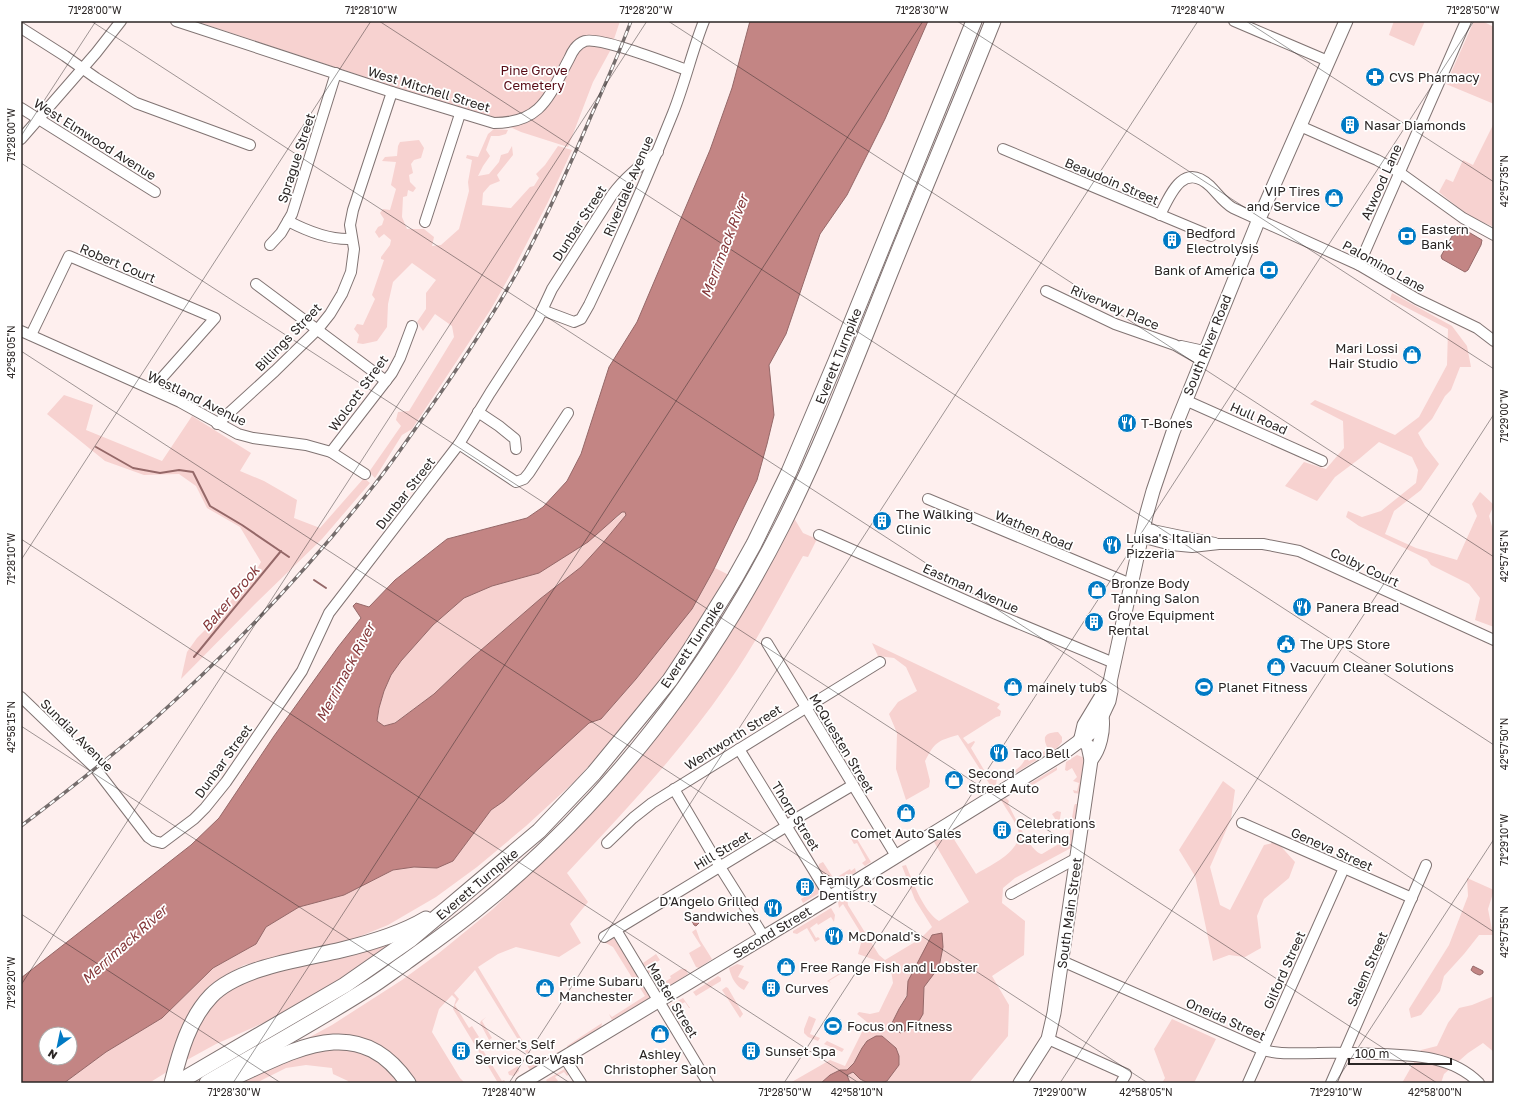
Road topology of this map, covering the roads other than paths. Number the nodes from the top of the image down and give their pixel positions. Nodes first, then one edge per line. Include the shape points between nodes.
1 (121, 21) edge
2 (176, 21) edge
3 (704, 21) edge
4 (974, 21) edge
5 (993, 21) edge
6 (1234, 21) edge
7 (1346, 21) edge
8 (1466, 21) edge
9 (21, 28) edge
10 (1328, 61) junction
11 (83, 69) junction
12 (687, 70) junction
13 (336, 73) junction
14 (392, 92) junction
15 (21, 108) edge
16 (460, 114) junction
17 (38, 119) junction
18 (1300, 126) junction
19 (21, 139) edge
20 (250, 145) dead end
21 (1003, 149) dead end
22 (658, 152) junction
23 (1399, 172) junction
24 (155, 192) dead end
25 (1160, 215) junction
26 (1259, 219) junction
27 (288, 222) junction
28 (425, 222) dead end
29 (1494, 234) edge
30 (1211, 236) dead end
31 (351, 239) junction
32 (270, 245) dead end
33 (1359, 265) junction
34 (256, 284) dead end
35 (1046, 291) dead end
36 (542, 310) junction
37 (412, 326) dead end
38 (318, 329) junction
39 (21, 331) edge
40 (31, 335) junction
41 (1494, 341) edge
42 (1202, 356) junction
43 (386, 381) junction
44 (152, 390) junction
45 (1185, 400) junction
46 (478, 412) junction
47 (568, 413) dead end
48 (217, 424) junction
49 (460, 444) junction
50 (516, 449) dead end
51 (331, 452) junction
52 (1322, 461) dead end
53 (364, 474) dead end
54 (928, 499) dead end
55 (1142, 532) junction
56 (818, 535) dead end
57 (1131, 584) junction
58 (1494, 640) edge
59 (767, 643) dead end
60 (880, 662) dead end
61 (1114, 664) junction
62 (1110, 682) junction
63 (21, 697) edge
64 (806, 707) junction
65 (1102, 716) junction
66 (1081, 738) junction
67 (739, 749) junction
68 (1092, 760) junction
69 (853, 785) junction
70 (674, 789) junction
71 (1242, 823) dead end
72 (787, 826) junction
73 (539, 831) junction
74 (162, 843) joint
75 (607, 843) dead end
76 (896, 856) junction
77 (1077, 858) junction
78 (1426, 865) dead end
79 (720, 867) junction
80 (1344, 868) junction
81 (1011, 894) dead end
82 (830, 897) junction
83 (1412, 898) junction
84 (616, 930) junction
85 (604, 937) dead end
86 (764, 937) junction
87 (1062, 961) junction
88 (658, 1000) junction
89 (1048, 1039) junction
90 (1262, 1050) junction
91 (1344, 1052) junction
92 (564, 1057) junction
93 (172, 1083) edge
94 (177, 1083) edge
95 (208, 1083) edge
96 (222, 1083) edge
97 (408, 1083) edge
98 (522, 1083) edge
99 (581, 1083) edge
100 (708, 1083) edge
101 (1020, 1083) edge
102 (1121, 1083) edge
103 (1248, 1083) edge
104 (1331, 1083) edge
105 (1479, 1083) edge

1 - 11 street
2 - 13 street, West Mitchell Street
3 - 12 street, Riverdale Avenue
4 - 73 highway, Everett Turnpike via 836,361 789,472 754,544 714,613 666,684 620,743
5 - 95 highway, Everett Turnpike via 861,346 795,500 742,599 671,706 631,756 578,815 485,903 369,988
6 - 10 street
7 - 10 main road, South River Road
8 - 23 street, Atwood Lane
9 - 11 street
10 - 18 main road, South River Road
11 - 17 street
11 - 20 street via 136,103
12 - 16 street, West Mitchell Street via 621,47 584,41 575,47 549,96 534,113 506,123 494,123
12 - 22 street, Riverdale Avenue
13 - 14 street, West Mitchell Street
13 - 27 street, Sprague Street
14 - 16 street, West Mitchell Street
14 - 31 street, Billings Street via 353,210
15 - 17 street, West Elmwood Avenue
16 - 28 street
17 - 19 street
17 - 24 street, West Elmwood Avenue
18 - 23 street
18 - 26 main road, South River Road
21 - 25 street, Beaudoin Street
22 - 36 street, Dunbar Street via 639,166 612,195 552,289
22 - 36 street, Riverdale Avenue via 616,248 581,319 574,322
23 - 29 street via 1463,218
23 - 33 street, Atwood Lane
25 - 26 street, Palomino Lane via 1175,186 1193,178 1208,184 1230,206
25 - 30 street, Beaudoin Street
26 - 33 street, Palomino Lane
26 - 42 main road, South River Road
27 - 31 street via 319,234
27 - 32 street, Sprague Street
31 - 38 street, Billings Street via 354,256 349,280 330,314
33 - 41 street, Palomino Lane via 1418,299 1477,328
34 - 38 street
35 - 42 street, Riverway Place via 1115,324
36 - 46 street, Dunbar Street
37 - 43 street, Wolcott Street via 397,365
38 - 43 street
38 - 48 street, Billings Street
39 - 40 street, Westland Avenue
40 - 44 street, Westland Avenue
40 - 44 street, Robert Court via 69,256 215,318
42 - 45 main road, South River Road
43 - 51 street, Wolcott Street
44 - 48 street, Westland Avenue via 180,402
45 - 52 street, Hull Road
45 - 55 main road, South River Road via 1153,491
46 - 49 street, Dunbar Street
46 - 50 street via 515,439
47 - 49 street via 524,479 516,482
48 - 51 street, Westland Avenue via 253,438 306,445
49 - 74 street, Dunbar Street via 329,613 302,671 226,782 194,819
51 - 53 street, Westland Avenue
54 - 57 street, Wathen Road
55 - 57 main road, South River Road
55 - 58 street, Colby Court via 1219,544 1263,544 1299,551
56 - 61 street, Eastman Avenue
57 - 61 main road, South River Road
59 - 64 street, McQuesten Street
60 - 64 street, Wentworth Street
61 - 62 main road, South River Road
62 - 65 main road, South River Road via 1109,701
62 - 66 main road, South River Road via 1084,725
63 - 74 street, Sundial Avenue via 95,768 148,837
64 - 67 street, Wentworth Street
64 - 69 street, McQuesten Street
65 - 66 main road, South River Road via 1093,731
65 - 68 main road, South Main Street via 1102,731
66 - 68 main road via 1088,746
66 - 76 main road, Second Street via 1062,754
67 - 70 street, Wentworth Street
67 - 72 street, Thorp Street
68 - 77 main road, South Main Street
69 - 72 street, Hill Street
69 - 76 street, McQuesten Street
70 - 75 street, Wentworth Street via 639,812
70 - 79 street
71 - 80 street, Geneva Street
72 - 79 street, Hill Street
72 - 82 street, Thorp Street
73 - 93 highway via 436,912 404,930 343,949 272,965 227,984 212,995 196,1016 184,1040
73 - 94 highway, Everett Turnpike via 379,963
76 - 82 main road, Second Street
77 - 81 street
77 - 87 main road, South Main Street
78 - 83 street, Salem Street
79 - 84 street, Hill Street
79 - 86 street
80 - 83 street, Geneva Street
80 - 90 street, Gilford Street
82 - 86 main road, Second Street
83 - 91 street, Salem Street
84 - 85 street, Hill Street
84 - 88 street, Master Street
86 - 88 main road, Second Street
87 - 89 main road, South Main Street
87 - 90 street, Oneida Street
88 - 92 main road, Second Street
88 - 100 street, Master Street
89 - 101 main road, South Main Street
89 - 102 street via 1126,1074
90 - 91 street, Oneida Street via 1280,1053
90 - 103 street, Gilford Street
91 - 104 street, Salem Street
91 - 105 street, Oneida Street via 1428,1057 1458,1067
92 - 98 main road, Second Street
92 - 99 street
96 - 97 highway via 314,1044 336,1041 358,1043 373,1049 391,1062

